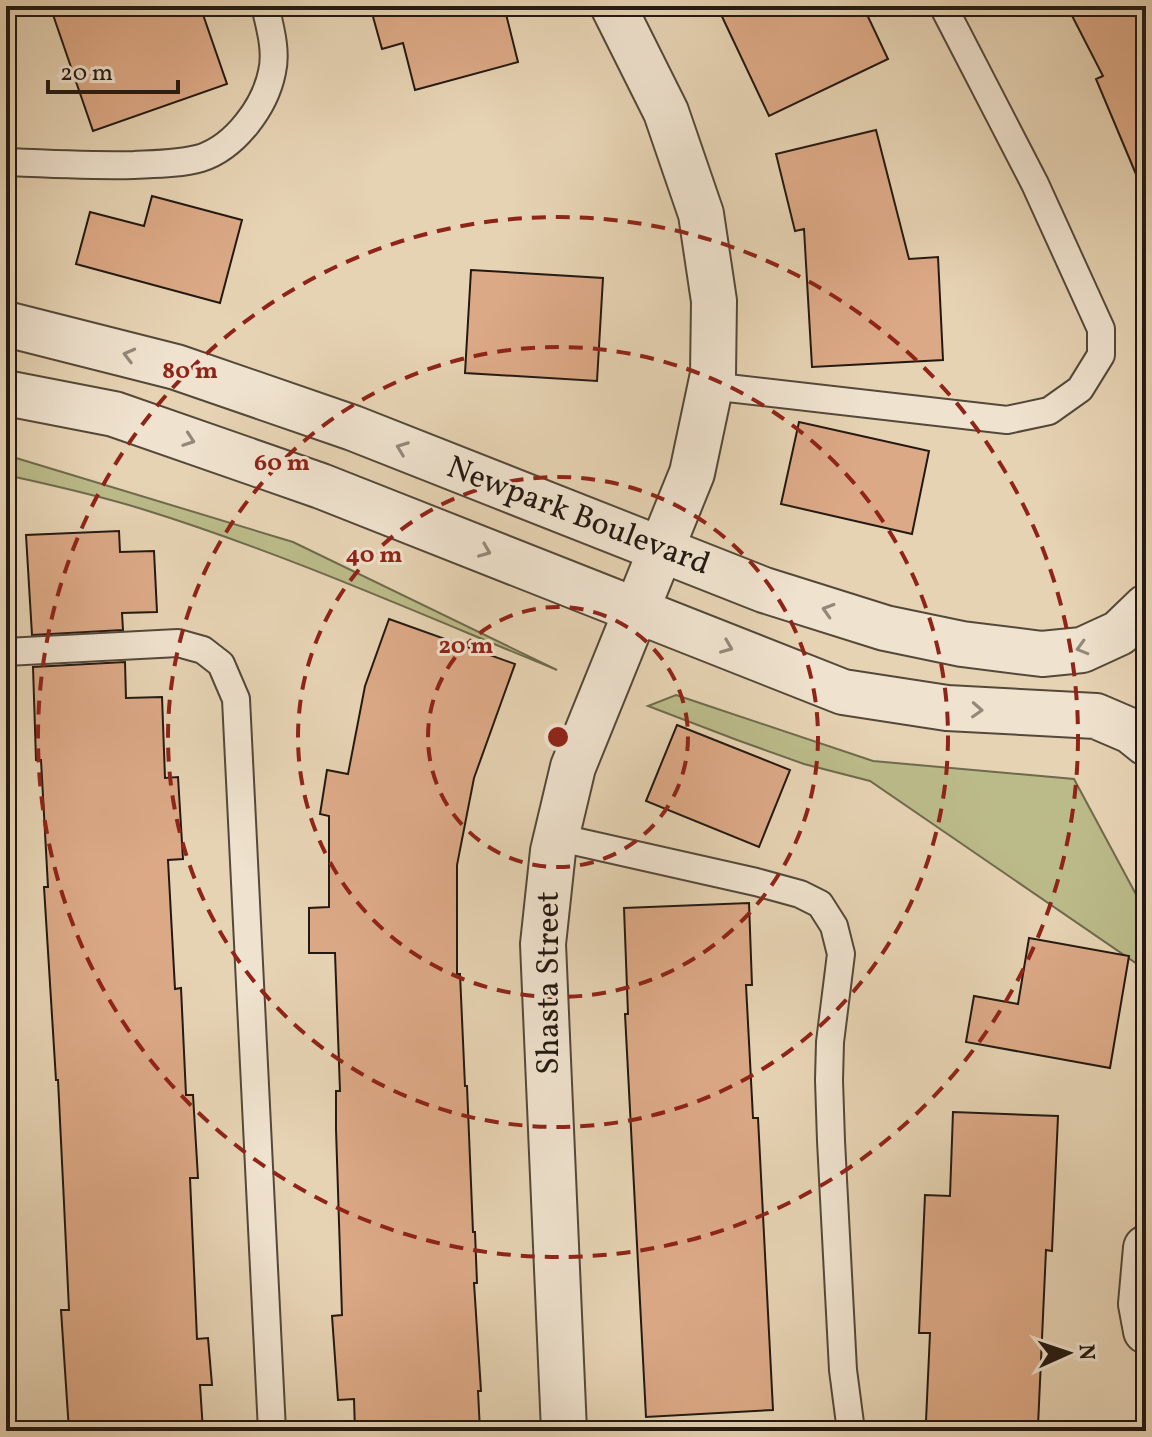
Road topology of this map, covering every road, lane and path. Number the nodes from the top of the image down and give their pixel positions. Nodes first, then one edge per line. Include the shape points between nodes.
1 (265, 6) edge
2 (613, 6) edge
3 (943, 6) edge
4 (6, 162) edge
5 (6, 324) edge
6 (710, 386) junction
7 (6, 393) edge
8 (459, 470) junction
9 (437, 532) junction
10 (662, 550) junction
11 (1146, 607) edge
12 (637, 611) junction
13 (6, 652) edge
14 (1146, 743) edge
15 (556, 837) junction
16 (1145, 1266) edge
17 (1146, 1331) edge
18 (272, 1431) edge
19 (564, 1431) edge
20 (851, 1431) edge

1 - 4 lane via 273,71 257,111 227,145 201,158 156,164
2 - 6 street, Shasta Street via 666,112 701,214 714,301
3 - 6 lane via 1035,184 1101,329 1101,355 1080,389 1049,411 1007,420
8 -> 5 street, Newpark Boulevard via 176,367
6 - 10 street, Shasta Street via 692,473
7 -> 9 street, Newpark Boulevard via 114,414
8 - 9 street
8 - 10 street, Newpark Boulevard
9 -> 12 street, Newpark Boulevard
11 -> 10 street, Newpark Boulevard via 1119,633 1082,650 1042,654 885,628 764,590
10 - 12 street, Shasta Street
12 -> 14 street, Newpark Boulevard via 843,692 947,708 1096,716
12 - 15 street, Shasta Street via 573,767
13 - 18 lane via 178,643 203,650 221,664 236,699
15 - 19 street, Shasta Street via 543,944
15 - 20 lane via 800,894 820,904 834,926 841,954 830,1042 831,1141
16 - 17 street via 1141,1304

